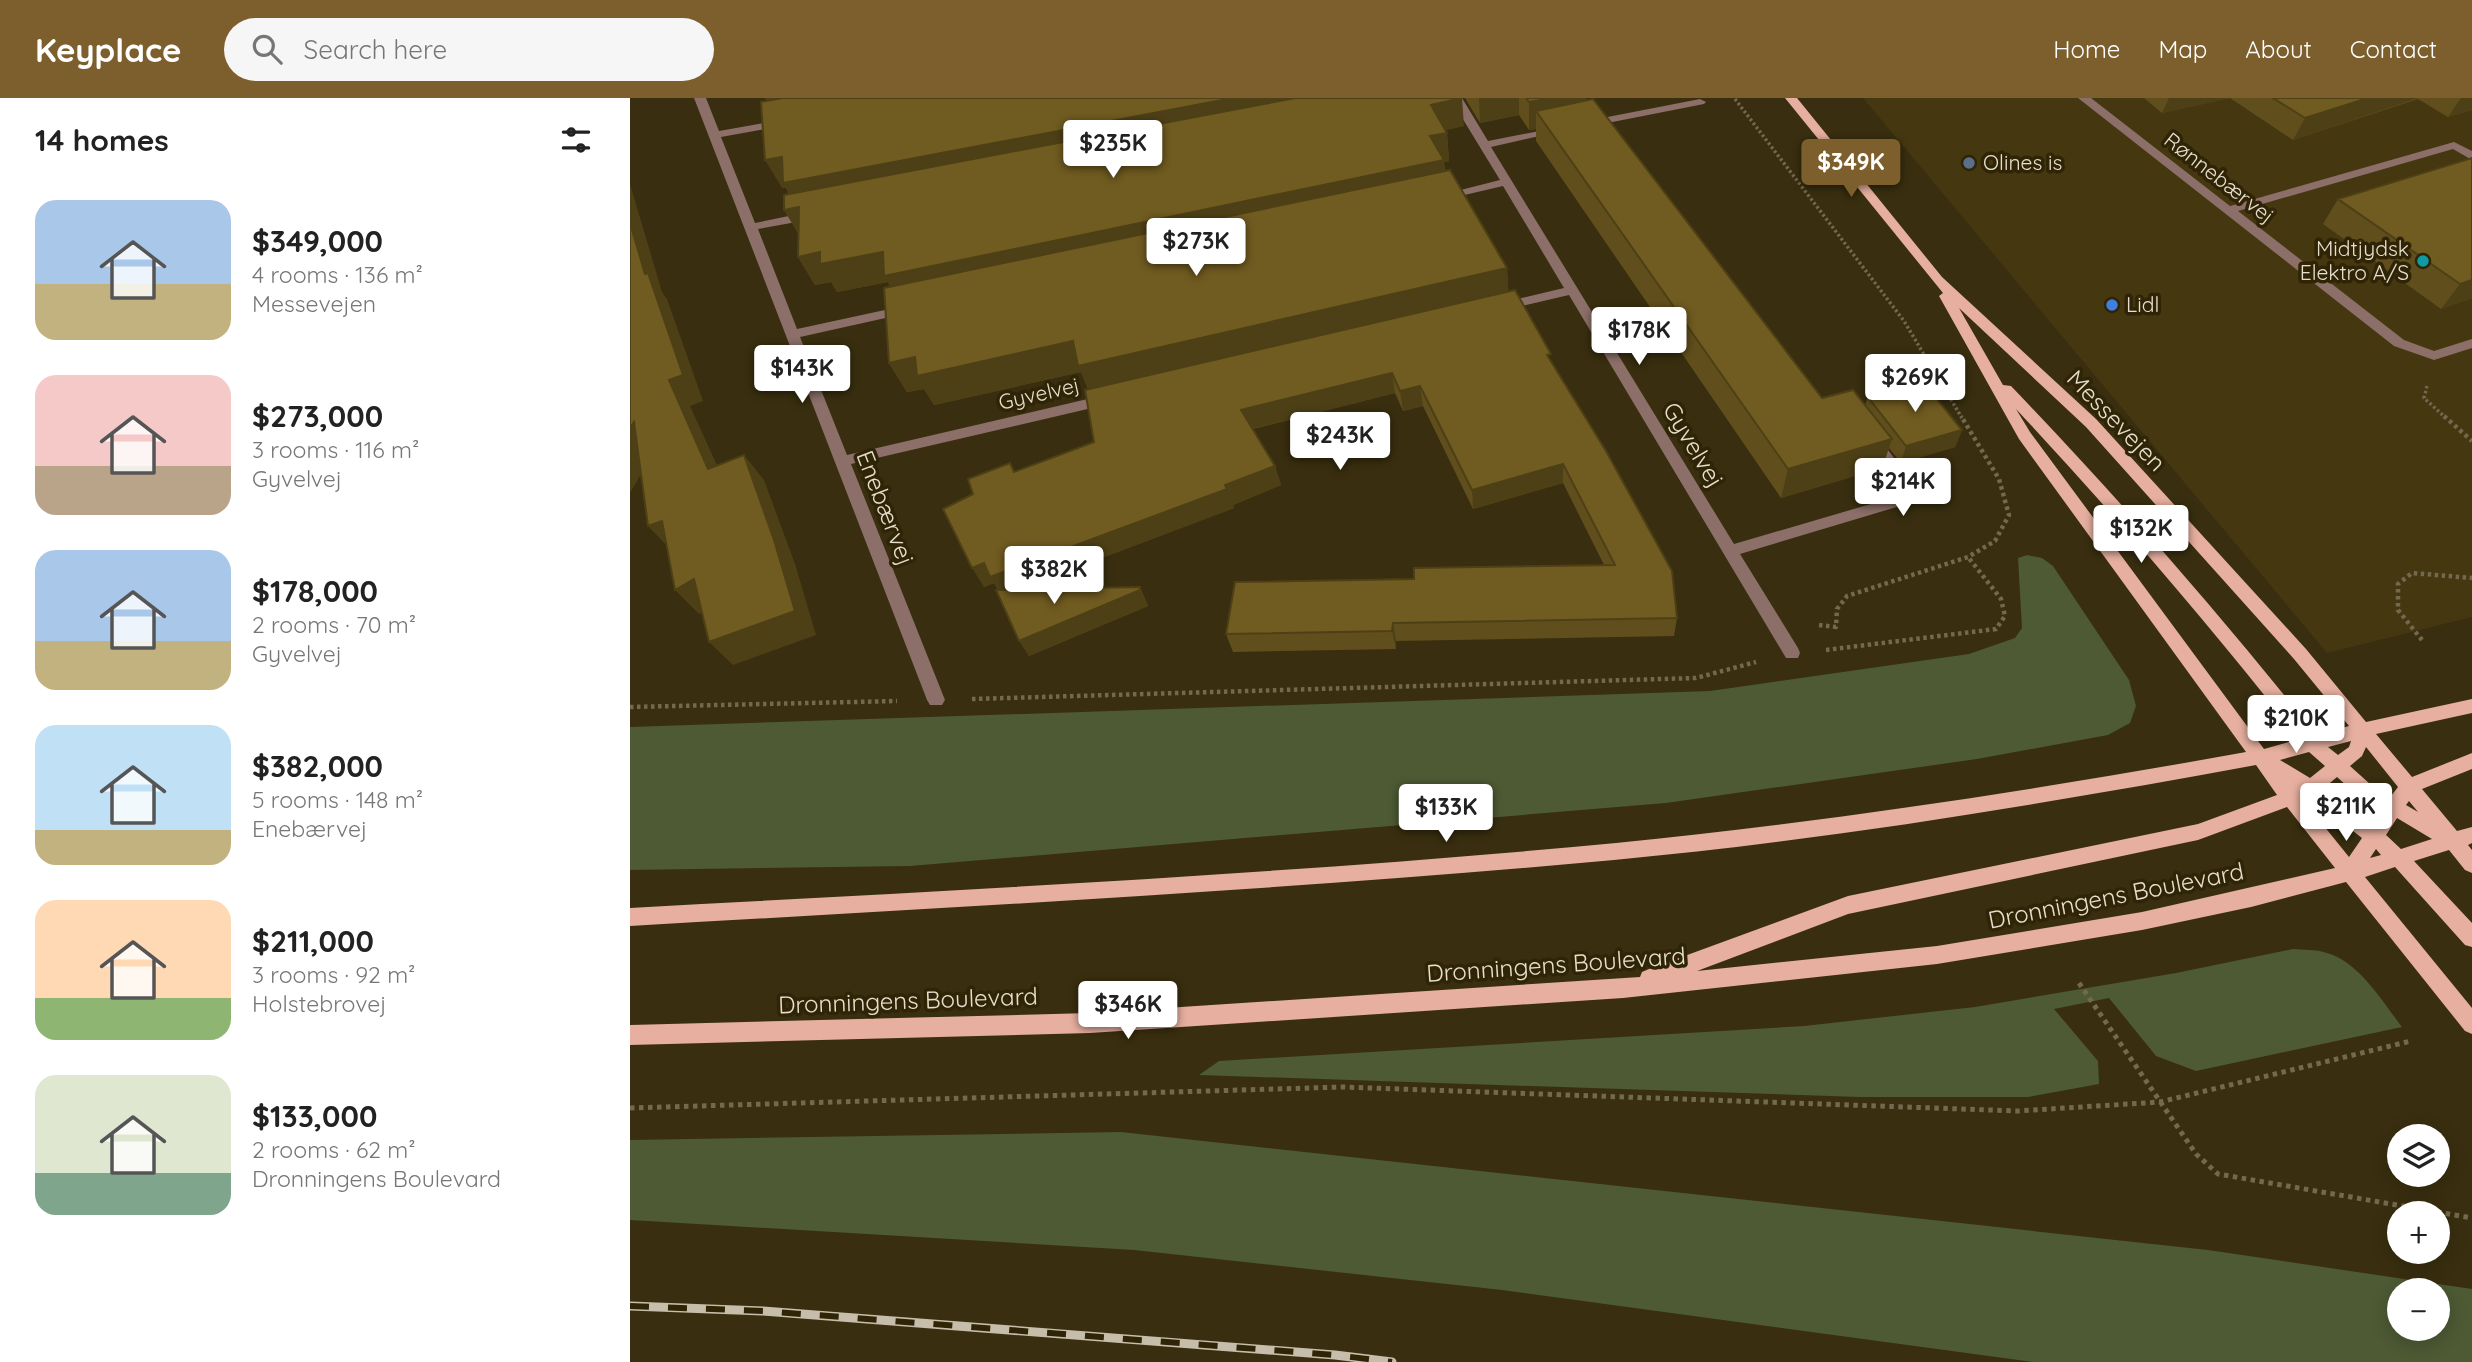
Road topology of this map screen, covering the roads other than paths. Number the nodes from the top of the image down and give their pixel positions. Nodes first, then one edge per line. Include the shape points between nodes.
1 (700, 98) edge
2 (1456, 98) edge
3 (1791, 98) edge
4 (2084, 98) edge
5 (1700, 102) dead end
6 (795, 121) edge
7 (715, 135) junction
8 (1484, 145) junction
9 (2472, 156) edge
10 (1507, 183) junction
11 (1426, 200) edge
12 (2229, 210) junction
13 (832, 211) edge
14 (751, 227) junction
15 (1937, 280) junction
16 (1572, 290) junction
17 (928, 305) edge
18 (1491, 309) edge
19 (793, 334) junction
20 (2472, 343) edge
21 (1988, 370) junction
22 (1126, 395) edge
23 (1865, 431) edge
24 (843, 461) junction
25 (1730, 551) junction
26 (1792, 653) road end
27 (936, 700) road end
28 (2472, 706) edge
29 (2363, 730) junction
30 (2312, 743) junction
31 (2261, 757) junction
32 (2472, 761) edge
33 (2337, 768) junction
34 (2312, 787) junction
35 (2408, 787) junction
36 (2290, 798) junction
37 (2393, 808) junction
38 (2375, 835) junction
39 (2472, 835) edge
40 (2453, 841) junction
41 (2397, 858) junction
42 (2472, 864) edge
43 (2349, 873) junction
44 (630, 916) edge
45 (2472, 938) edge
46 (1623, 988) junction
47 (2472, 1024) edge
48 (630, 1035) edge

1 - 7 street, Enebærvej
2 - 8 street, Gyvelvej
3 - 15 main road, Messevejen
4 - 12 street, Rønnebærvej
5 - 8 street
6 - 7 street
7 - 14 street, Enebærvej
8 - 10 street, Gyvelvej
9 - 12 street via 2454,145
10 - 11 street
10 - 16 street, Gyvelvej
12 - 20 street, Rønnebærvej via 2399,343 2434,356
13 - 14 street
14 - 19 street, Enebærvej
15 - 21 main road, Messevejen
15 - 29 main road, Messevejen via 2091,423
16 - 18 street
16 - 25 street, Gyvelvej
17 - 19 street
19 - 24 street, Enebærvej
21 - 30 main road via 2101,490
21 - 31 main road, Messevejen via 2024,435
22 - 24 street, Gyvelvej
23 - 25 street via 1915,496
24 - 27 street, Enebærvej
25 - 26 street, Gyvelvej
28 - 29 main road
29 - 30 main road
29 - 33 main road via 2356,751
29 - 35 main road, Messevejen
30 - 31 main road
30 - 33 main road
31 - 34 main road
31 - 36 main road, Messevejen
31 - 44 main road via 1874,821 1616,851 1141,888
32 - 35 main road
33 - 34 main road
33 - 37 main road
34 - 36 main road
34 - 38 main road
35 - 37 main road
35 - 40 main road, Messevejen
36 - 43 main road, Messevejen
36 - 46 main road via 2198,832 1848,905
37 - 38 main road
37 - 40 main road
38 - 41 main road
38 - 43 main road
39 - 40 main road, Dronningens Boulevard
40 - 41 main road, Dronningens Boulevard
40 - 42 main road, Messevejen
41 - 43 main road, Dronningens Boulevard
41 - 45 main road
43 - 46 main road, Dronningens Boulevard via 2142,921 1937,955
43 - 47 main road, Messevejen
46 - 48 main road, Dronningens Boulevard via 1090,1023

